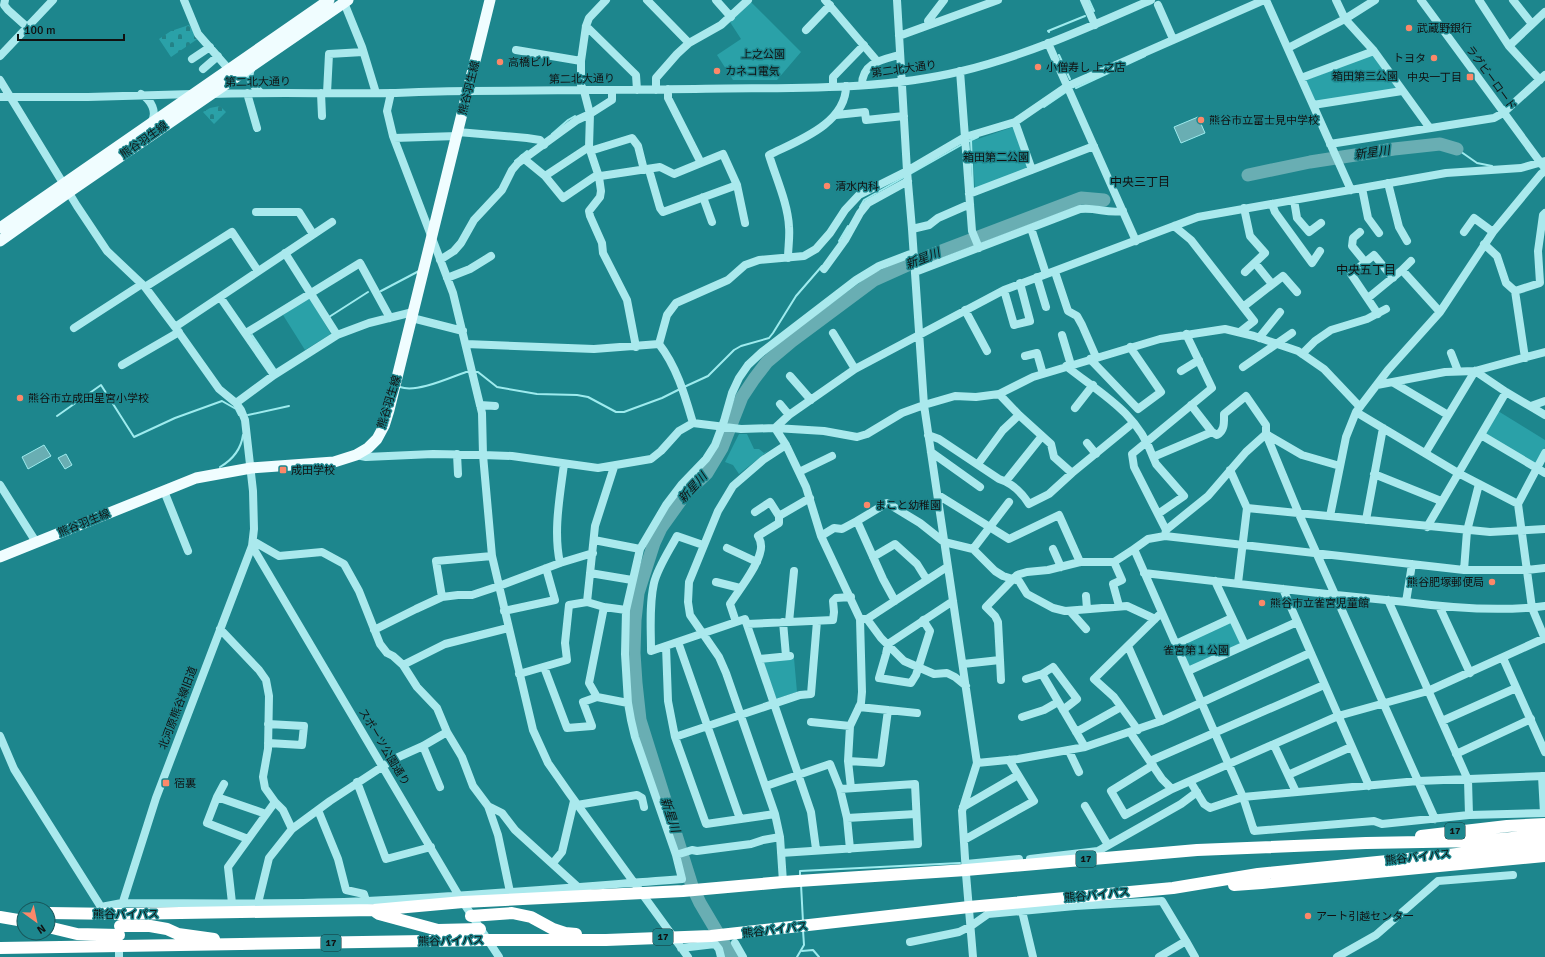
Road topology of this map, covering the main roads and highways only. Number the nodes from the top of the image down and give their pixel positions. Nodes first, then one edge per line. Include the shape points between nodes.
1 (329, 0) edge
2 (490, 0) edge
3 (345, 1) edge
4 (232, 73) junction
5 (66, 188) junction
6 (0, 228) edge
7 (0, 241) edge
8 (0, 557) edge
9 (1545, 816) edge
10 (1545, 836) edge
11 (1366, 843) junction
12 (1545, 845) edge
13 (1545, 856) edge
14 (1173, 888) junction
15 (370, 905) junction
16 (16, 912) edge
17 (0, 913) edge
18 (56, 915) edge
19 (471, 916) road end
20 (0, 917) edge
21 (16, 920) edge
22 (56, 929) edge
23 (480, 929) road end
24 (120, 930) edge
25 (614, 940) junction
26 (244, 945) junction
27 (0, 948) edge

1 - 4 main road, 熊谷羽生線
2 - 8 main road, 熊谷羽生線 via 395,384 384,426 377,439 356,455 334,462 251,468 196,478
3 - 4 main road, 熊谷羽生線 via 256,62
4 - 5 main road, 熊谷羽生線 via 194,94 151,123
4 - 5 main road, 熊谷羽生線 via 211,94
5 - 6 main road, 熊谷羽生線
5 - 7 main road, 熊谷羽生線
9 - 11 highway, 17
10 - 11 highway, 熊谷バイパス / 17 via 1478,841
11 - 15 highway, 熊谷バイパス / 17 via 1197,850 683,891
12 - 14 highway, 熊谷バイパス / 17 via 1258,874
13 - 14 highway, 17 via 1262,883
14 - 25 highway, 熊谷バイパス / 17 via 803,926 733,939 711,936
15 - 23 highway via 379,914 438,930
15 - 24 highway, 熊谷バイパス / 17
16 - 17 highway
18 - 24 highway, 熊谷バイパス / 17
19 - 25 highway via 512,913 531,917 566,933 607,935
20 - 21 highway
22 - 24 highway via 77,934
24 - 26 highway, 熊谷バイパス / 17
24 - 26 highway via 150,926 178,934 228,940
24 - 27 highway, 熊谷バイパス / 17
25 - 26 highway, 熊谷バイパス / 17

